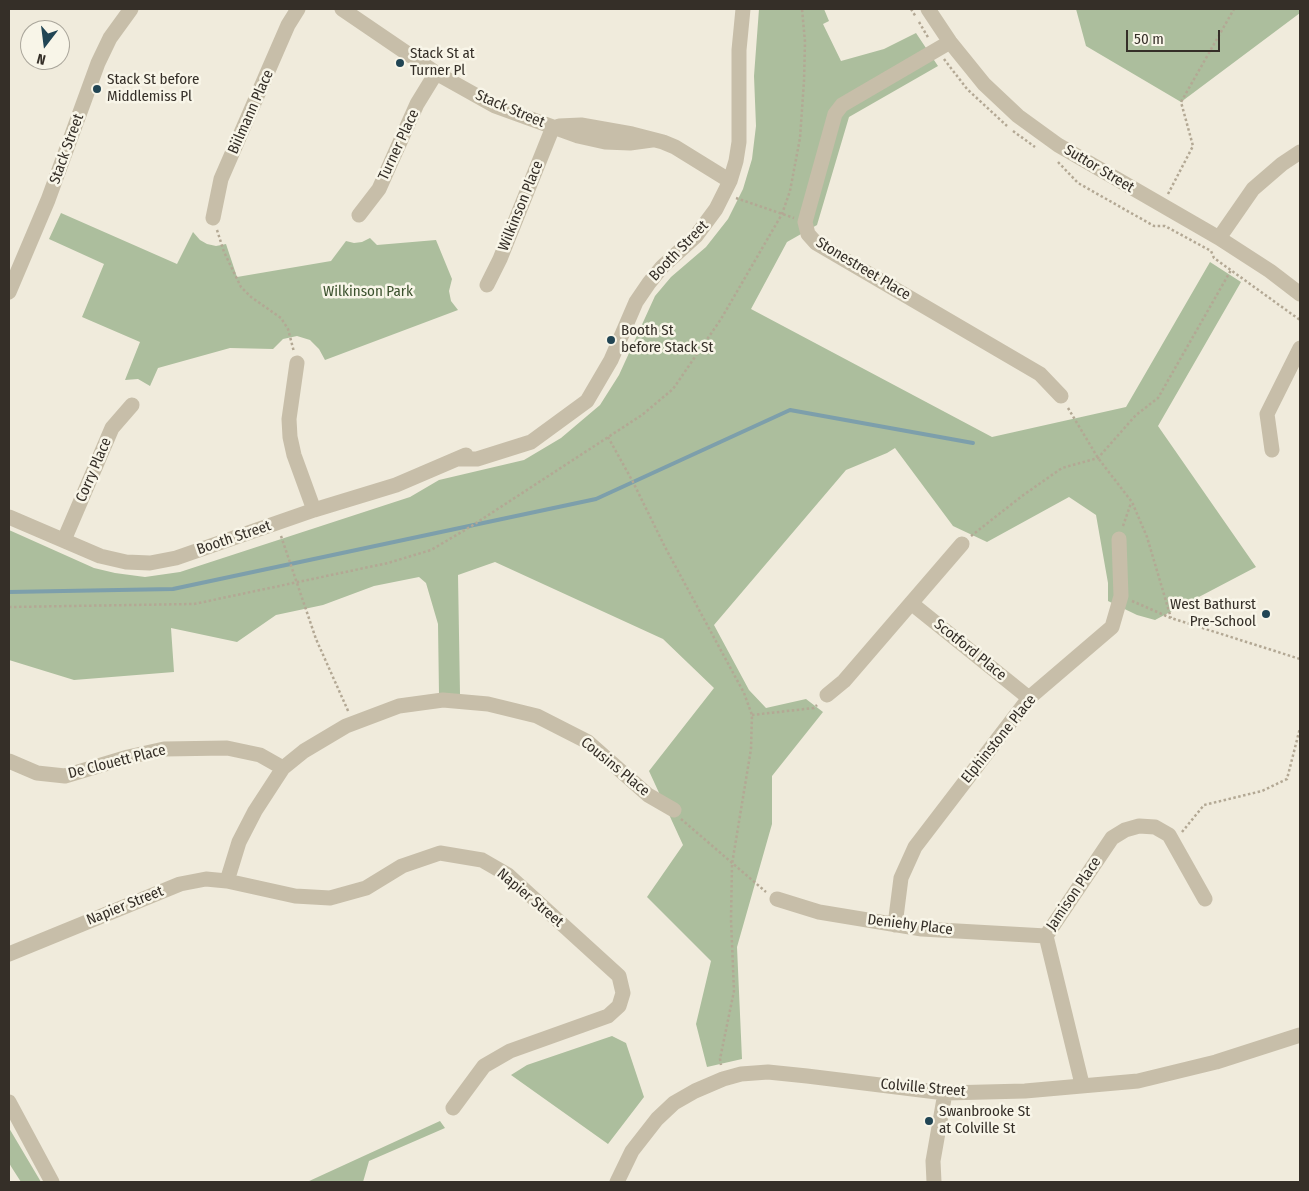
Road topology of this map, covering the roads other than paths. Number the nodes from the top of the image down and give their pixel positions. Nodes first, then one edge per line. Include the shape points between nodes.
1 (131, 9) edge
2 (298, 9) edge
3 (342, 9) edge
4 (743, 9) edge
5 (928, 9) edge
6 (950, 42) junction
7 (436, 73) junction
8 (553, 127) junction
9 (1300, 152) edge
10 (727, 187) junction
11 (359, 215) dead end
12 (214, 218) road end
13 (1219, 238) junction
14 (15, 260) edge
15 (487, 285) dead end
16 (9, 292) edge
17 (1300, 294) edge
18 (1300, 348) edge
19 (297, 363) road end
20 (1061, 396) road end
21 (132, 405) dead end
22 (1272, 450) dead end
23 (314, 510) junction
24 (9, 517) edge
25 (1119, 539) road end
26 (64, 540) junction
27 (962, 544) road end
28 (911, 603) junction
29 (827, 695) road end
30 (1030, 698) junction
31 (9, 761) edge
32 (283, 768) junction
33 (674, 810) road end
34 (228, 881) junction
35 (777, 899) road end
36 (1204, 899) dead end
37 (894, 925) junction
38 (1046, 936) junction
39 (9, 954) edge
40 (1300, 1035) edge
41 (1082, 1084) junction
42 (945, 1093) junction
43 (9, 1102) edge
44 (453, 1108) dead end
45 (52, 1182) edge
46 (617, 1182) edge
47 (934, 1182) edge

1 - 14 street, Stack Street via 110,38 98,63 48,200
2 - 12 street, Biilmann Place via 288,25 221,179
3 - 7 street, Stack Street
4 - 10 street, Booth Street via 739,50 739,142
5 - 6 street, Suttor Street
6 - 13 street, Suttor Street via 984,84 1018,116 1058,145
6 - 20 street, Stonestreet Place via 842,105 834,114 805,222 808,234 816,243 1040,374
7 - 8 street, Stack Street via 495,106
7 - 11 street, Turner Place via 378,189
8 - 10 street, Stack Street via 605,142 630,144 652,140 675,147
8 - 15 street, Wilkinson Place
9 - 13 street via 1252,188
10 - 23 street, Booth Street via 708,223 648,283 587,401 531,442 477,459 458,459 396,485
13 - 17 street, Suttor Street
14 - 16 street, Stack Street
18 - 22 street via 1267,414
19 - 23 street via 289,419 290,437
21 - 26 street, Corry Place via 112,428
23 - 26 street, Booth Street via 176,558 150,563 100,556
24 - 26 street, Booth Street
25 - 30 street, Elphinstone Place via 1121,596 1112,627
27 - 28 street
28 - 29 street via 844,681
28 - 30 street, Scotford Place
30 - 37 street, Elphinstone Place via 915,847 901,878
31 - 32 street, De Clouett Place via 37,773 64,776 164,749 227,748 260,755
32 - 33 street, Cousins Place via 346,726 399,706 443,700 488,704 537,716 588,742 648,794
32 - 34 street, Cousins Place via 239,842
34 - 39 street, Napier Street via 206,879 180,884
34 - 44 street, Napier Street via 295,896 330,898 366,888 402,866 440,853 482,860 508,875 619,976 623,993 619,1006 608,1016 510,1051 484,1066
35 - 37 street, Deniehy Place via 819,912
36 - 38 street, Jamison Place via 1168,835 1155,827 1139,826 1112,838
37 - 38 street, Deniehy Place
38 - 41 street, Jamison Place
40 - 41 street, Colville Street via 1216,1062 1138,1081
41 - 42 street, Colville Street via 1025,1091
42 - 46 street, Colville Street via 768,1072 741,1074 694,1091 674,1104 657,1119 632,1151
42 - 47 street via 933,1161
43 - 45 street

